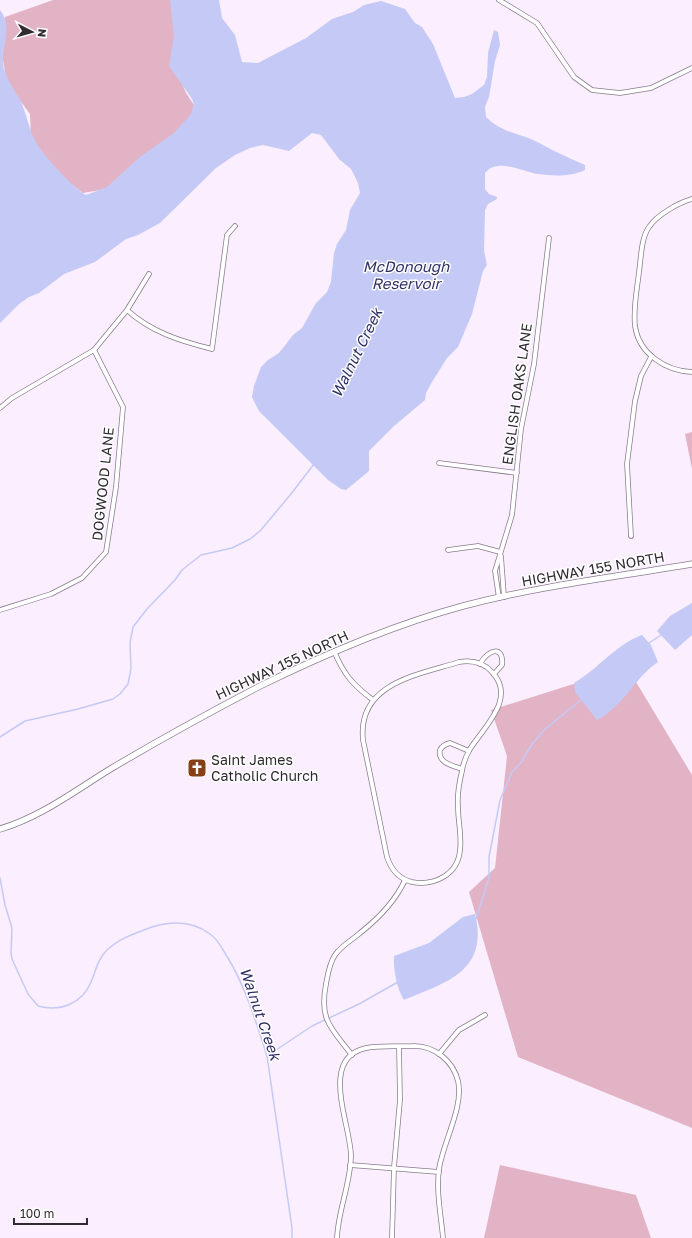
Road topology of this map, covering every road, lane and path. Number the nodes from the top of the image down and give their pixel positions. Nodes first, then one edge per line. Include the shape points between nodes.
1 (499, 0) edge
2 (692, 68) edge
3 (692, 199) edge
4 (235, 226) dead end
5 (549, 238) dead end
6 (149, 274) dead end
7 (127, 310) junction
8 (94, 350) junction
9 (651, 357) junction
10 (692, 372) edge
11 (0, 408) edge
12 (439, 463) dead end
13 (517, 474) junction
14 (631, 536) dead end
15 (448, 550) dead end
16 (500, 552) junction
17 (692, 564) edge
18 (502, 598) junction
19 (0, 610) edge
20 (334, 651) junction
21 (480, 664) junction
22 (494, 674) junction
23 (373, 700) junction
24 (469, 751) junction
25 (462, 769) junction
26 (0, 829) edge
27 (405, 880) junction
28 (485, 1015) dead end
29 (399, 1047) junction
30 (439, 1054) junction
31 (352, 1055) junction
32 (350, 1165) junction
33 (394, 1168) junction
34 (439, 1172) junction
35 (337, 1238) edge
36 (392, 1238) edge
37 (443, 1238) edge

1 - 2 street via 537,23 574,78 592,90 620,93 651,88
3 - 9 street via 656,219 645,234 634,318 637,336
4 - 7 street via 227,235 212,349 164,335 145,325
5 - 13 street, ENGLISH OAKS LANE via 534,364 522,420
6 - 7 street
7 - 8 street
8 - 11 street via 12,398
8 - 19 street, DOGWOOD LANE via 122,407 116,487 106,552 82,578 51,594
9 - 10 street via 674,370
9 - 14 street via 641,376 635,402 627,464
12 - 13 street
13 - 16 street, ENGLISH OAKS LANE via 511,520
15 - 16 street via 478,546
16 - 18 street, ENGLISH OAKS LANE
17 - 18 main road, HIGHWAY 155 NORTH
18 - 20 main road, HIGHWAY 155 NORTH via 430,616
20 - 23 street via 348,678
20 - 26 main road, HIGHWAY 155 NORTH via 184,726 57,802
21 - 22 street
21 - 22 street via 488,653 498,653 502,657 502,664
21 - 23 street via 459,662 400,681 386,688
22 - 24 street via 501,693 500,706
23 - 27 street via 364,719 363,740 387,857 395,872
24 - 25 street
24 - 25 street via 450,743 441,750 443,761
25 - 27 street via 458,795 461,845 457,862 450,873 437,881 424,883
27 - 31 street via 387,909 341,948 329,967 323,999 324,1011 329,1024
28 - 30 street via 458,1030
29 - 30 street via 422,1047
29 - 31 street via 367,1048
29 - 33 street via 400,1100
30 - 34 street via 454,1070 459,1092
31 - 32 street via 342,1067 339,1082 349,1132
32 - 33 street
32 - 35 street
33 - 34 street
33 - 36 street
34 - 37 street

